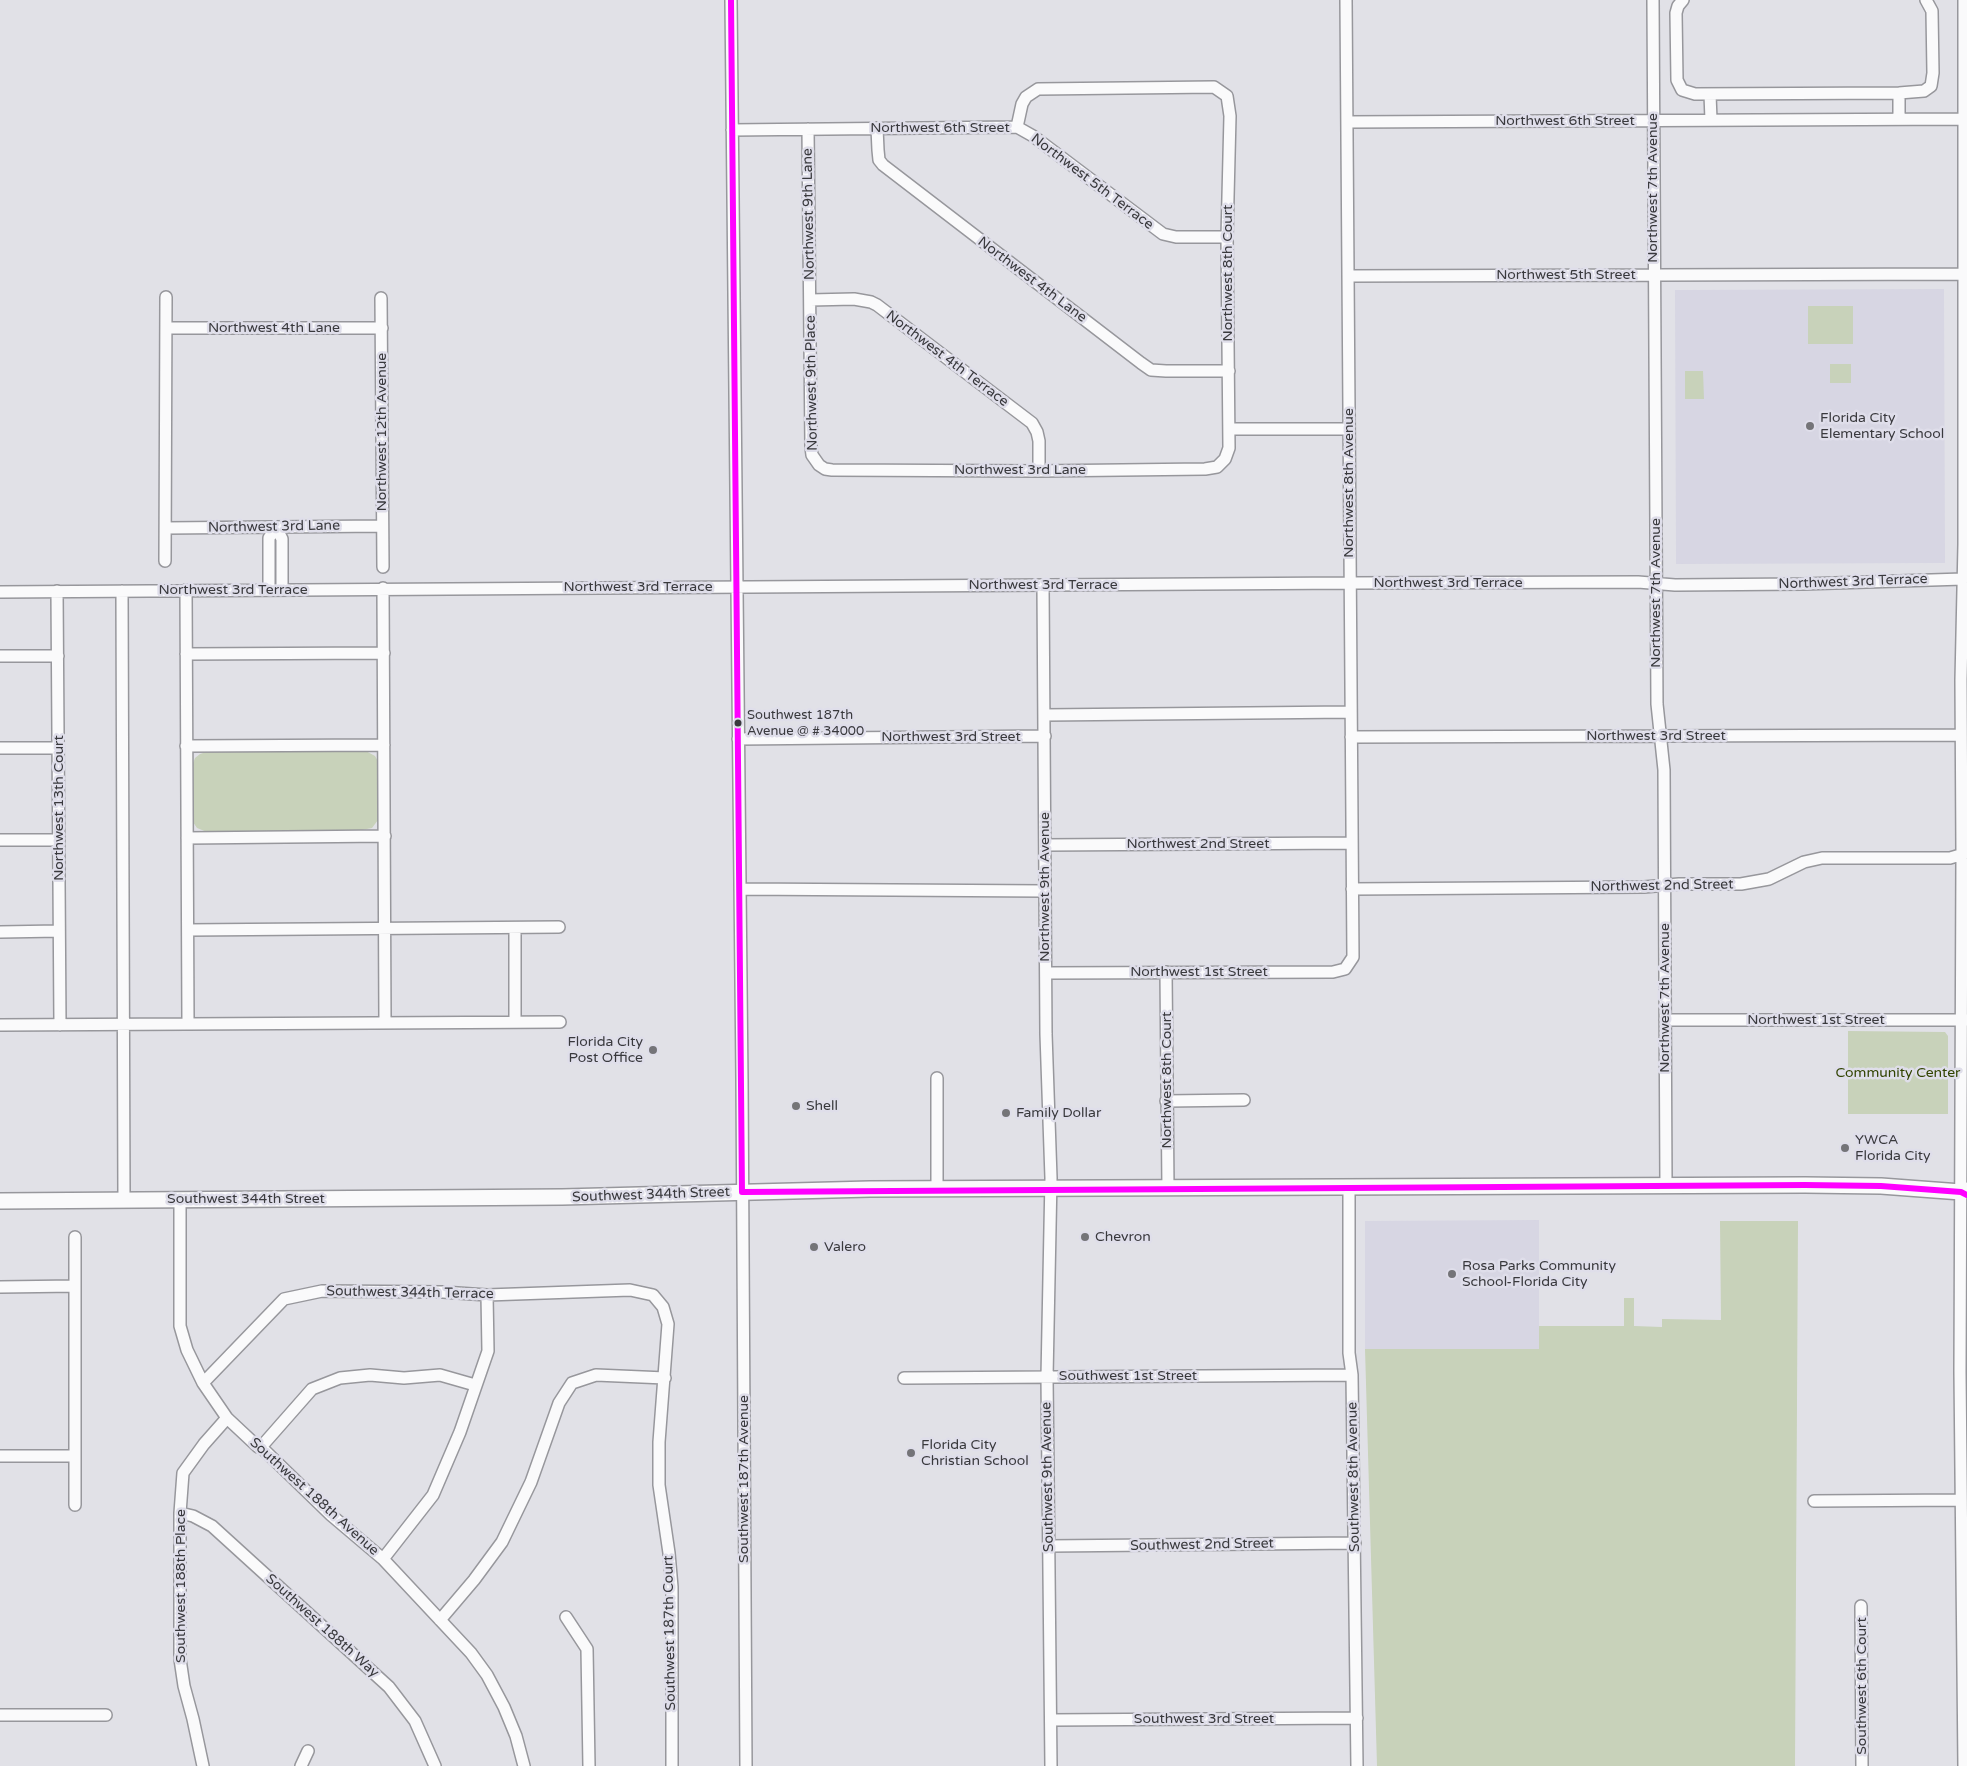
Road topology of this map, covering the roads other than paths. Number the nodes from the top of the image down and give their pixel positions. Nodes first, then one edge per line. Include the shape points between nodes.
1 (731, 0) edge
2 (1346, 0) edge
3 (1653, 0) edge
4 (1682, 0) edge
5 (1926, 0) edge
6 (1964, 0) edge
7 (1214, 87) joint
8 (1710, 94) junction
9 (1899, 94) junction
10 (1899, 119) junction
11 (1964, 119) junction
12 (1652, 120) junction
13 (1711, 120) junction
14 (1347, 122) junction
15 (877, 128) junction
16 (1017, 128) junction
17 (808, 129) junction
18 (732, 130) junction
19 (1227, 238) junction
20 (1654, 274) junction
21 (1964, 274) junction
22 (1348, 276) junction
23 (166, 298) dead end
24 (381, 298) dead end
25 (810, 300) junction
26 (167, 328) junction
27 (382, 328) junction
28 (1229, 371) junction
29 (1229, 429) junction
30 (1349, 429) junction
31 (1222, 464) joint
32 (819, 465) joint
33 (1039, 471) junction
34 (1966, 510) edge
35 (382, 526) junction
36 (276, 527) junction
37 (166, 528) junction
38 (165, 562) dead end
39 (383, 567) dead end
40 (1964, 579) junction
41 (1350, 583) junction
42 (1656, 584) junction
43 (1043, 585) junction
44 (737, 586) junction
45 (383, 588) junction
46 (186, 590) junction
47 (269, 590) junction
48 (282, 590) junction
49 (58, 591) junction
50 (122, 591) junction
51 (0, 592) edge
52 (384, 653) junction
53 (186, 654) junction
54 (0, 656) edge
55 (58, 656) junction
56 (1964, 680) edge
57 (1350, 712) junction
58 (1045, 715) junction
59 (1661, 735) junction
60 (1961, 735) junction
61 (1045, 736) junction
62 (1351, 737) junction
63 (738, 739) junction
64 (384, 745) junction
65 (186, 746) junction
66 (0, 748) edge
67 (58, 748) junction
68 (385, 836) junction
69 (188, 838) junction
70 (0, 840) edge
71 (58, 840) junction
72 (1352, 843) junction
73 (1045, 845) junction
74 (1965, 854) edge
75 (1665, 885) junction
76 (740, 889) junction
77 (1352, 889) junction
78 (1045, 891) junction
79 (559, 927) dead end
80 (515, 928) junction
81 (385, 929) junction
82 (188, 930) junction
83 (59, 931) junction
84 (0, 932) edge
85 (1349, 965) joint
86 (1166, 972) junction
87 (1046, 973) junction
88 (1665, 1020) junction
89 (1964, 1020) edge
90 (515, 1022) junction
91 (560, 1022) dead end
92 (385, 1023) junction
93 (124, 1024) junction
94 (188, 1024) junction
95 (0, 1025) edge
96 (60, 1025) junction
97 (937, 1078) dead end
98 (1244, 1100) dead end
99 (1166, 1101) junction
100 (1666, 1186) junction
101 (1349, 1187) junction
102 (937, 1189) junction
103 (1050, 1189) junction
104 (1168, 1189) junction
105 (742, 1192) junction
106 (1965, 1192) edge
107 (180, 1199) junction
108 (124, 1200) junction
109 (0, 1201) edge
110 (75, 1237) dead end
111 (75, 1286) junction
112 (0, 1287) edge
113 (487, 1295) junction
114 (653, 1295) joint
115 (1964, 1372) edge
116 (1352, 1375) junction
117 (1047, 1377) junction
118 (665, 1378) junction
119 (904, 1378) dead end
120 (203, 1383) junction
121 (475, 1385) junction
122 (227, 1418) junction
123 (260, 1447) junction
124 (0, 1456) edge
125 (75, 1456) junction
126 (1961, 1500) junction
127 (1814, 1501) dead end
128 (75, 1505) dead end
129 (180, 1513) junction
130 (1964, 1541) edge
131 (1355, 1543) junction
132 (1049, 1546) junction
133 (383, 1559) junction
134 (1861, 1606) dead end
135 (566, 1617) dead end
136 (440, 1620) junction
137 (1965, 1711) edge
138 (0, 1715) edge
139 (106, 1715) dead end
140 (1356, 1718) junction
141 (1051, 1720) junction
142 (308, 1751) dead end
143 (203, 1766) edge
144 (301, 1766) edge
145 (435, 1766) edge
146 (524, 1766) edge
147 (589, 1766) edge
148 (672, 1766) edge
149 (746, 1766) edge
150 (1051, 1766) edge
151 (1357, 1766) edge
152 (1862, 1766) edge
153 (1964, 1766) edge

1 - 18 street, Southwest 187th Avenue
2 - 14 street, Northwest 8th Avenue
3 - 12 street, Northwest 7th Avenue
4 - 8 street via 1676,13 1677,84 1689,94
5 - 9 street via 1932,11 1931,86 1924,92
6 - 11 street
7 - 16 street, Northwest 6th Street via 1038,89 1022,104
7 - 19 street, Northwest 8th Court via 1228,96 1230,116
8 - 9 street
8 - 13 street
9 - 10 street
10 - 11 street, Northwest 6th Street
10 - 13 street, Northwest 6th Street
11 - 21 street
12 - 13 street, Northwest 6th Street
12 - 14 street, Northwest 6th Street
12 - 20 street, Northwest 7th Avenue
14 - 22 street, Northwest 8th Avenue
15 - 16 street, Northwest 6th Street
15 - 17 street, Northwest 6th Street
15 - 28 street, Northwest 4th Lane via 879,160 883,165 1151,370
16 - 19 street, Northwest 5th Terrace via 1033,136 1163,234 1176,238
17 - 18 street, Northwest 6th Street
17 - 25 street, Northwest 9th Lane
18 - 44 street, Southwest 187th Avenue
19 - 28 street, Northwest 8th Court
20 - 21 street, Northwest 5th Street
20 - 22 street, Northwest 5th Street
20 - 42 street, Northwest 7th Avenue
21 - 34 street
22 - 30 street, Northwest 8th Avenue
23 - 26 street
24 - 27 street, Northwest 12th Avenue
25 - 32 street, Northwest 9th Place via 811,448
25 - 33 street, Northwest 4th Terrace via 854,299 877,305 1032,424 1039,441
26 - 27 street, Northwest 4th Lane
26 - 37 street
27 - 35 street, Northwest 12th Avenue
28 - 29 street, Northwest 8th Court
29 - 30 street
29 - 31 street, Northwest 8th Court via 1228,455
30 - 41 street, Northwest 8th Avenue
31 - 33 street, Northwest 3rd Lane via 1205,469
32 - 33 street, Northwest 3rd Lane via 832,470
34 - 40 street
35 - 36 street, Northwest 3rd Lane
35 - 39 street, Northwest 12th Avenue
36 - 37 street, Northwest 3rd Lane
36 - 47 street via 269,538
36 - 48 street via 282,539
37 - 38 street
40 - 42 street, Northwest 3rd Terrace
40 - 56 street
41 - 42 street, Northwest 3rd Terrace
41 - 43 street, Northwest 3rd Terrace
41 - 57 street, Northwest 8th Avenue
42 - 59 street, Northwest 7th Avenue via 1657,704
43 - 44 street, Northwest 3rd Terrace
43 - 58 street, Northwest 9th Avenue
44 - 45 street, Northwest 3rd Terrace
44 - 63 street, Southwest 187th Avenue
45 - 48 street, Northwest 3rd Terrace
45 - 52 street
46 - 47 street, Northwest 3rd Terrace
46 - 50 street, Northwest 3rd Terrace
46 - 53 street
47 - 48 street, Northwest 3rd Terrace
49 - 50 street, Northwest 3rd Terrace
49 - 51 street, Northwest 3rd Terrace
49 - 55 street, Northwest 13th Court
50 - 93 street
52 - 53 street
52 - 64 street
53 - 65 street
54 - 55 street
55 - 67 street, Northwest 13th Court
56 - 60 street
57 - 58 street
57 - 62 street, Northwest 8th Avenue
58 - 61 street, Northwest 9th Avenue
59 - 60 street, Northwest 3rd Street
59 - 62 street, Northwest 3rd Street
59 - 75 street, Northwest 7th Avenue
60 - 74 street
61 - 63 street, Northwest 3rd Street
61 - 73 street, Northwest 9th Avenue
62 - 72 street, Northwest 8th Avenue
63 - 76 street, Southwest 187th Avenue
64 - 65 street
64 - 68 street
65 - 69 street
66 - 67 street
67 - 71 street, Northwest 13th Court
68 - 69 street
68 - 81 street
69 - 82 street
70 - 71 street
71 - 83 street, Northwest 13th Court
72 - 73 street, Northwest 2nd Street
72 - 77 street, Northwest 8th Avenue
73 - 78 street, Northwest 9th Avenue
74 - 75 street, Northwest 2nd Street via 1950,858 1822,858 1754,883
74 - 89 street
75 - 77 street, Northwest 2nd Street
75 - 88 street, Northwest 7th Avenue
76 - 78 street
76 - 105 street, Southwest 187th Avenue
77 - 85 street, Northwest 8th Avenue via 1353,954
78 - 87 street, Northwest 9th Avenue
79 - 80 street
80 - 81 street
80 - 90 street
81 - 82 street
81 - 92 street
82 - 94 street
83 - 84 street
83 - 96 street, Northwest 13th Court
85 - 86 street, Northwest 1st Street via 1340,972
86 - 87 street, Northwest 1st Street
86 - 99 street, Northwest 8th Court
87 - 103 street, Northwest 9th Avenue
88 - 89 street, Northwest 1st Street
88 - 100 street, Northwest 7th Avenue
89 - 106 street
90 - 91 street
90 - 92 street
92 - 94 street
93 - 94 street
93 - 96 street
93 - 108 street
95 - 96 street
97 - 102 street
98 - 99 street
99 - 104 street, Northwest 8th Court
100 - 101 main road, Southwest 344th Street
100 - 106 main road, Southwest 344th Street via 1844,1185
101 - 104 main road, Southwest 344th Street
101 - 116 street, Southwest 8th Avenue via 1348,1353
102 - 103 main road, Southwest 344th Street
102 - 105 main road, Southwest 344th Street
103 - 104 main road, Southwest 344th Street
103 - 117 street, Southwest 9th Avenue
105 - 107 main road, Southwest 344th Street via 562,1197
105 - 149 street, Southwest 187th Avenue
106 - 115 street
107 - 108 main road, Southwest 344th Street
107 - 120 street, Southwest 188th Avenue via 180,1326
108 - 109 main road, Southwest 344th Street
110 - 111 street
111 - 112 street
111 - 125 street
113 - 114 street, Southwest 344th Terrace via 630,1290
113 - 120 street, Southwest 344th Terrace via 322,1291 284,1299
113 - 121 street via 488,1351
114 - 118 street, Southwest 187th Court via 664,1307 668,1324
115 - 126 street
116 - 117 street, Southwest 1st Street
116 - 131 street, Southwest 8th Avenue
117 - 119 street, Southwest 1st Street
117 - 132 street, Southwest 9th Avenue
118 - 136 street via 596,1375 572,1383 559,1403 531,1482 502,1542
118 - 148 street, Southwest 187th Court via 659,1485 672,1587
120 - 122 street, Southwest 188th Avenue
121 - 123 street via 440,1375 340,1378 312,1389
121 - 133 street via 460,1432 433,1495
122 - 123 street, Southwest 188th Avenue
122 - 129 street, Southwest 188th Place via 183,1473
123 - 133 street, Southwest 188th Avenue
124 - 125 street
125 - 128 street
126 - 127 street
126 - 130 street
129 - 143 street, Southwest 188th Place via 180,1659
129 - 145 street, Southwest 188th Way via 212,1526 389,1687 415,1721
130 - 137 street
131 - 132 street, Southwest 2nd Street
131 - 140 street, Southwest 8th Avenue
132 - 141 street, Southwest 9th Avenue
133 - 136 street, Southwest 188th Avenue
134 - 152 street, Southwest 6th Court
135 - 147 street via 587,1649
136 - 146 street, Southwest 188th Avenue via 472,1653 487,1675 516,1736
137 - 153 street
138 - 139 street
140 - 141 street, Southwest 3rd Street
140 - 151 street, Southwest 8th Avenue
141 - 150 street, Southwest 9th Avenue
142 - 144 street

